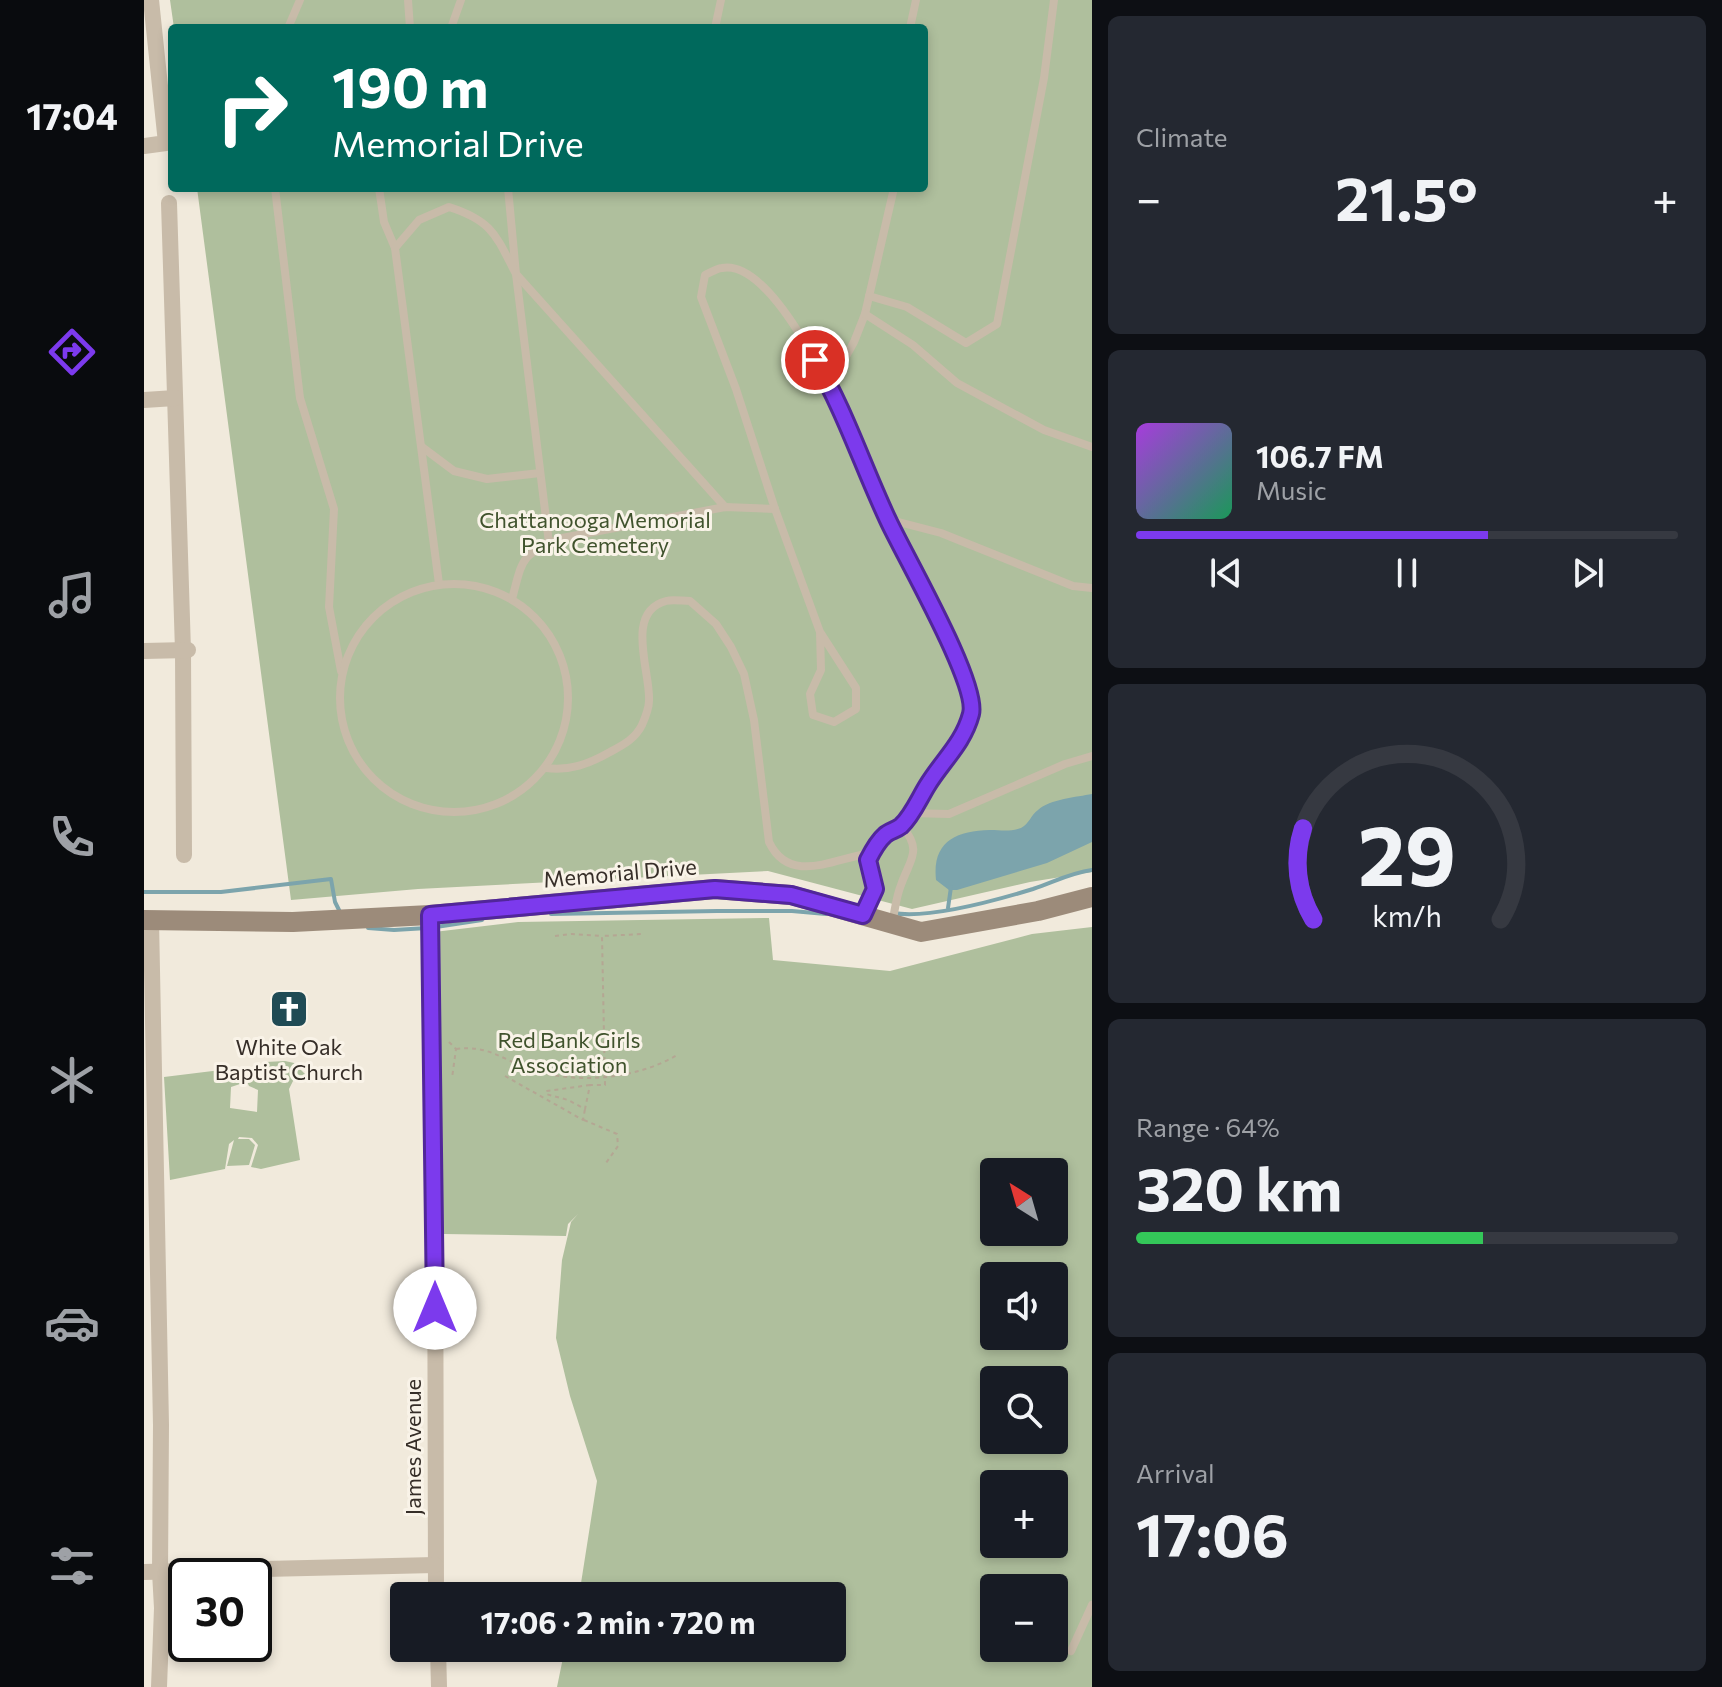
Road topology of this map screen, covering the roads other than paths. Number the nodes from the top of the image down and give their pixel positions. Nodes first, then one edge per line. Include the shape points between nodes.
1 (151, 0) edge
2 (300, 0) edge
3 (408, 0) edge
4 (461, 0) edge
5 (721, 0) edge
6 (916, 0) edge
7 (1054, 0) edge
8 (290, 24) edge
9 (410, 24) edge
10 (452, 24) edge
11 (716, 24) edge
12 (911, 24) edge
13 (144, 146) edge
14 (275, 192) edge
15 (380, 192) edge
16 (508, 192) edge
17 (893, 192) edge
18 (169, 203) dead end
19 (395, 248) junction
20 (516, 274) junction
21 (869, 296) junction
22 (865, 314) junction
23 (830, 385) junction
24 (175, 398) junction
25 (144, 400) edge
26 (422, 446) junction
27 (1092, 447) edge
28 (540, 473) junction
29 (725, 507) junction
30 (775, 509) junction
31 (887, 519) junction
32 (549, 543) junction
33 (439, 584) junction
34 (1092, 588) edge
35 (512, 599) junction
36 (820, 632) junction
37 (186, 650) junction
38 (144, 651) edge
39 (342, 672) junction
40 (1092, 756) edge
41 (546, 768) junction
42 (909, 813) junction
43 (902, 826) junction
44 (871, 853) junction
45 (184, 855) dead end
46 (1092, 897) edge
47 (430, 915) junction
48 (863, 915) junction
49 (148, 920) edge
50 (892, 923) junction
51 (435, 1565) junction
52 (152, 1572) edge
53 (436, 1582) edge
54 (1092, 1605) edge
55 (1071, 1651) dead end
56 (438, 1662) edge
57 (159, 1687) edge
58 (439, 1687) edge

1 - 13 street via 166,143
2 - 8 lane
3 - 9 lane
4 - 10 lane
5 - 11 lane
6 - 12 lane
7 - 21 lane via 997,324 966,343 907,307
14 - 39 lane via 300,398 334,509 329,607
15 - 19 lane
16 - 20 lane
17 - 21 lane
18 - 24 street
19 - 20 lane via 419,220 449,207 473,215 495,233
19 - 26 lane
20 - 28 lane
20 - 29 lane
21 - 22 lane
22 - 23 lane
22 - 27 lane via 957,383 1044,430
23 - 30 lane via 786,311 763,287 745,272 723,267 705,275 701,297
23 - 31 lane
24 - 25 street
24 - 37 street
26 - 28 lane via 454,471 487,479
26 - 33 lane
28 - 32 lane
29 - 30 lane
29 - 32 lane
30 - 36 lane
31 - 34 lane via 941,533 1073,586
31 - 42 lane via 950,643 972,710 963,737
32 - 35 lane via 523,560
33 - 35 lane via 474,585
33 - 39 lane via 402,596 374,615 354,641
35 - 41 lane via 542,624 561,658 569,696 563,735
36 - 36 lane via 856,688 856,709 834,722 813,715 810,694 821,670
37 - 38 street
37 - 45 street
39 - 41 lane via 340,716 355,758 384,790 424,810 468,812 496,803
40 - 42 lane via 949,814
41 - 44 lane via 579,767 631,740 649,701 644,620 667,600 690,601 716,624 744,674 775,856 802,867
42 - 43 lane
43 - 44 lane via 884,836
43 - 50 lane via 915,848
44 - 48 lane via 875,889
46 - 50 street, Memorial Drive via 921,932
47 - 48 street, Memorial Drive via 715,889 791,895
47 - 49 street, Memorial Drive via 293,922
47 - 51 street, James Avenue
48 - 50 street, Memorial Drive
49 - 52 street via 161,1362
51 - 52 street
51 - 53 street, James Avenue
52 - 57 street via 162,1608
54 - 55 lane
56 - 58 street

